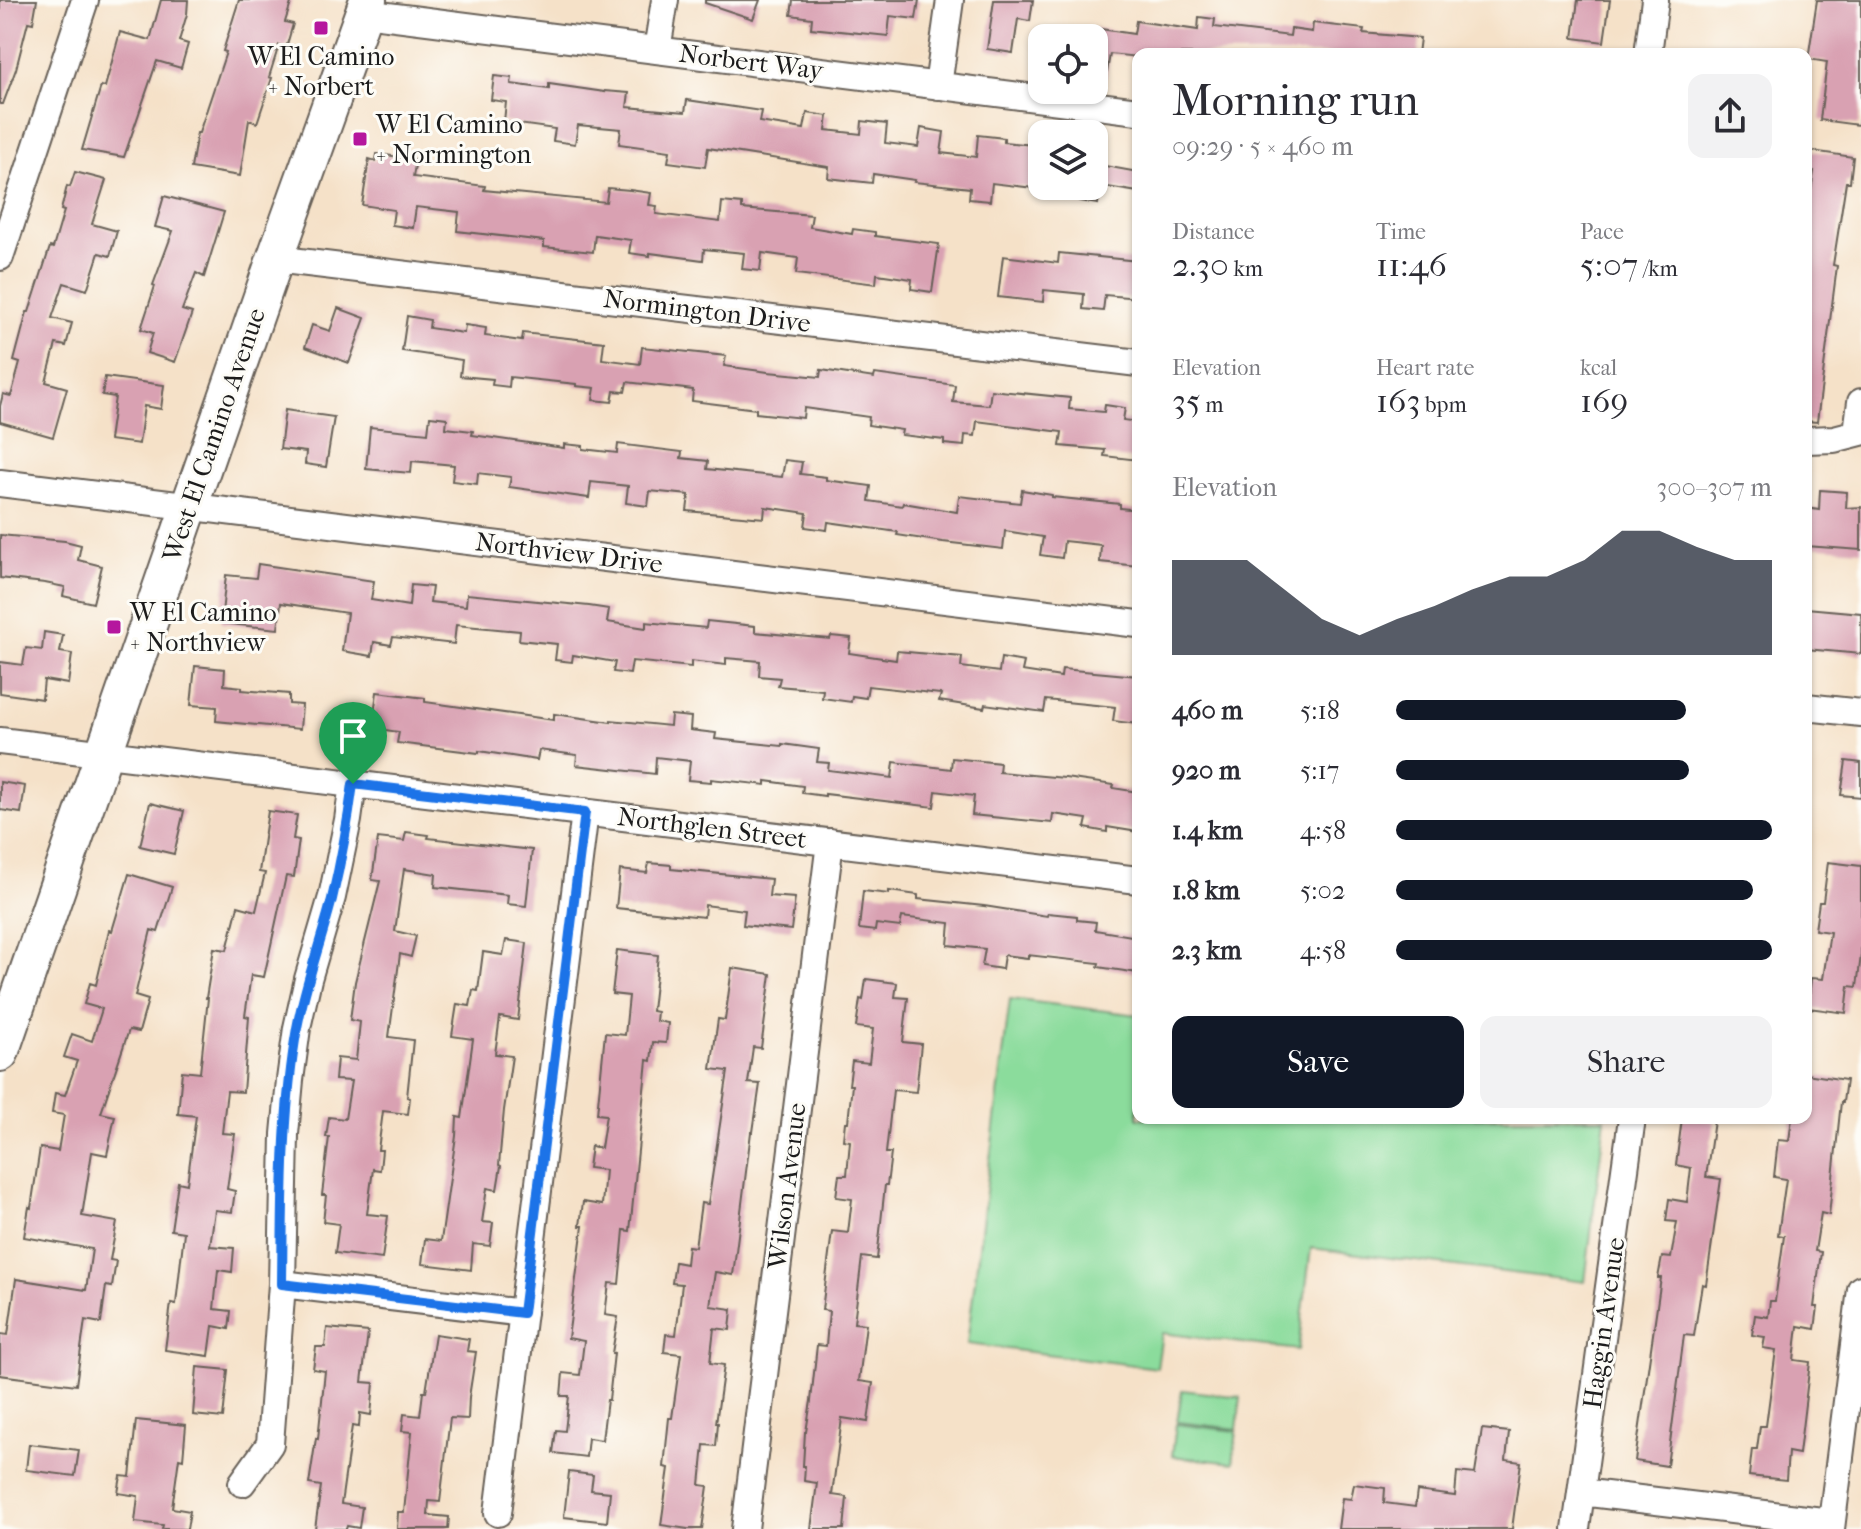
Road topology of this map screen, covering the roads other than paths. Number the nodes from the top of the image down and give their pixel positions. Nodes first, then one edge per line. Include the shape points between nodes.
1 (85, 0) edge
2 (665, 0) edge
3 (950, 0) edge
4 (1655, 0) edge
5 (366, 7) edge
6 (1649, 48) edge
7 (657, 50) junction
8 (938, 86) junction
9 (1132, 110) edge
10 (0, 257) edge
11 (275, 259) junction
12 (1132, 362) edge
13 (1861, 402) edge
14 (1859, 432) edge
15 (1812, 440) edge
16 (0, 483) edge
17 (189, 506) junction
18 (1132, 623) edge
19 (1812, 708) edge
20 (1861, 713) edge
21 (0, 741) edge
22 (103, 753) junction
23 (353, 784) junction
24 (585, 812) junction
25 (830, 842) junction
26 (1132, 879) edge
27 (0, 1053) edge
28 (1631, 1124) edge
29 (282, 1284) junction
30 (1861, 1289) edge
31 (523, 1313) junction
32 (242, 1483) dead end
33 (1581, 1492) junction
34 (498, 1513) dead end
35 (1831, 1526) edge
36 (745, 1529) edge
37 (1576, 1529) edge

1 - 10 street
2 - 7 street
3 - 8 street
4 - 6 street
5 - 7 street, Norbert Way
5 - 11 main road, West El Camino Avenue
7 - 8 street, Norbert Way
8 - 9 street, Norbert Way
11 - 12 street, Normington Drive
11 - 17 main road, West El Camino Avenue
13 - 14 street
14 - 15 street
16 - 17 street, Northview Drive
17 - 18 street, Northview Drive
17 - 22 main road, West El Camino Avenue
19 - 20 street
21 - 22 street, Northglen Street
22 - 23 street, Northglen Street
22 - 27 main road, West El Camino Avenue
23 - 24 street, Northglen Street
23 - 29 street via 332,897 297,1028 285,1134
24 - 25 street, Northglen Street
24 - 31 street
25 - 26 street, Northglen Street
25 - 36 street, Wilson Avenue
28 - 33 street, Haggin Avenue
29 - 31 street
29 - 32 street via 270,1444
30 - 35 street
31 - 34 street
33 - 35 street
33 - 37 street, Haggin Avenue

